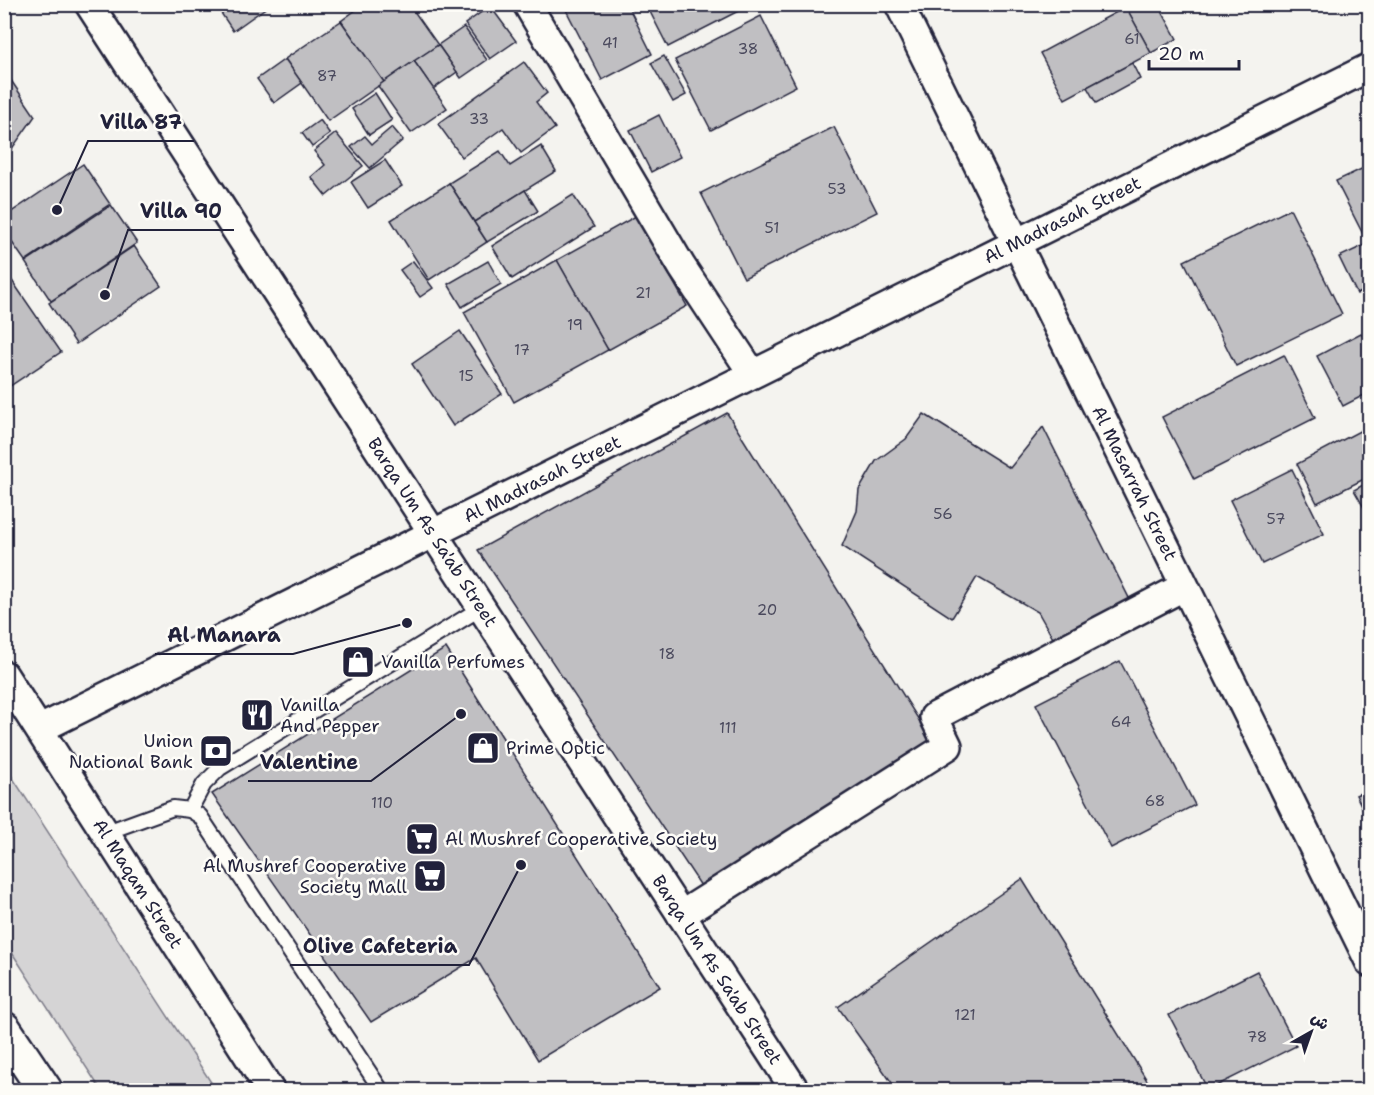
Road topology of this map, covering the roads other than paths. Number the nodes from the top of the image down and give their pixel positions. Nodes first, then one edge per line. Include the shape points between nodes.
1 (89, 4) edge
2 (527, 4) edge
3 (899, 4) edge
4 (1370, 67) edge
5 (1016, 243) junction
6 (752, 373) junction
7 (433, 534) junction
8 (1183, 587) junction
9 (481, 608) junction
10 (4, 675) edge
11 (40, 729) junction
12 (190, 810) junction
13 (107, 832) junction
14 (681, 915) junction
15 (1370, 963) edge
16 (4, 1029) edge
17 (45, 1090) edge
18 (270, 1090) edge
19 (381, 1090) edge
20 (795, 1090) edge

1 - 7 street, Barqa Um As Sa'ab Street
2 - 6 street via 682,267
3 - 5 street, Al Masarrah Street
4 - 5 street, Al Madrasah Street
5 - 6 street, Al Madrasah Street
5 - 8 street, Al Masarrah Street
6 - 7 street, Al Madrasah Street
7 - 9 street, Barqa Um As Sa'ab Street
7 - 11 street, Al Madrasah Street
8 - 14 street via 934,717 948,746
8 - 15 street, Al Masarrah Street
9 - 12 lane via 227,763 204,784
9 - 14 street, Barqa Um As Sa'ab Street
10 - 11 street, Al Maqam Street
11 - 13 street, Al Maqam Street
12 - 13 lane via 173,808
12 - 19 lane via 210,828
13 - 18 street, Al Maqam Street
14 - 20 street, Barqa Um As Sa'ab Street
16 - 17 highway

